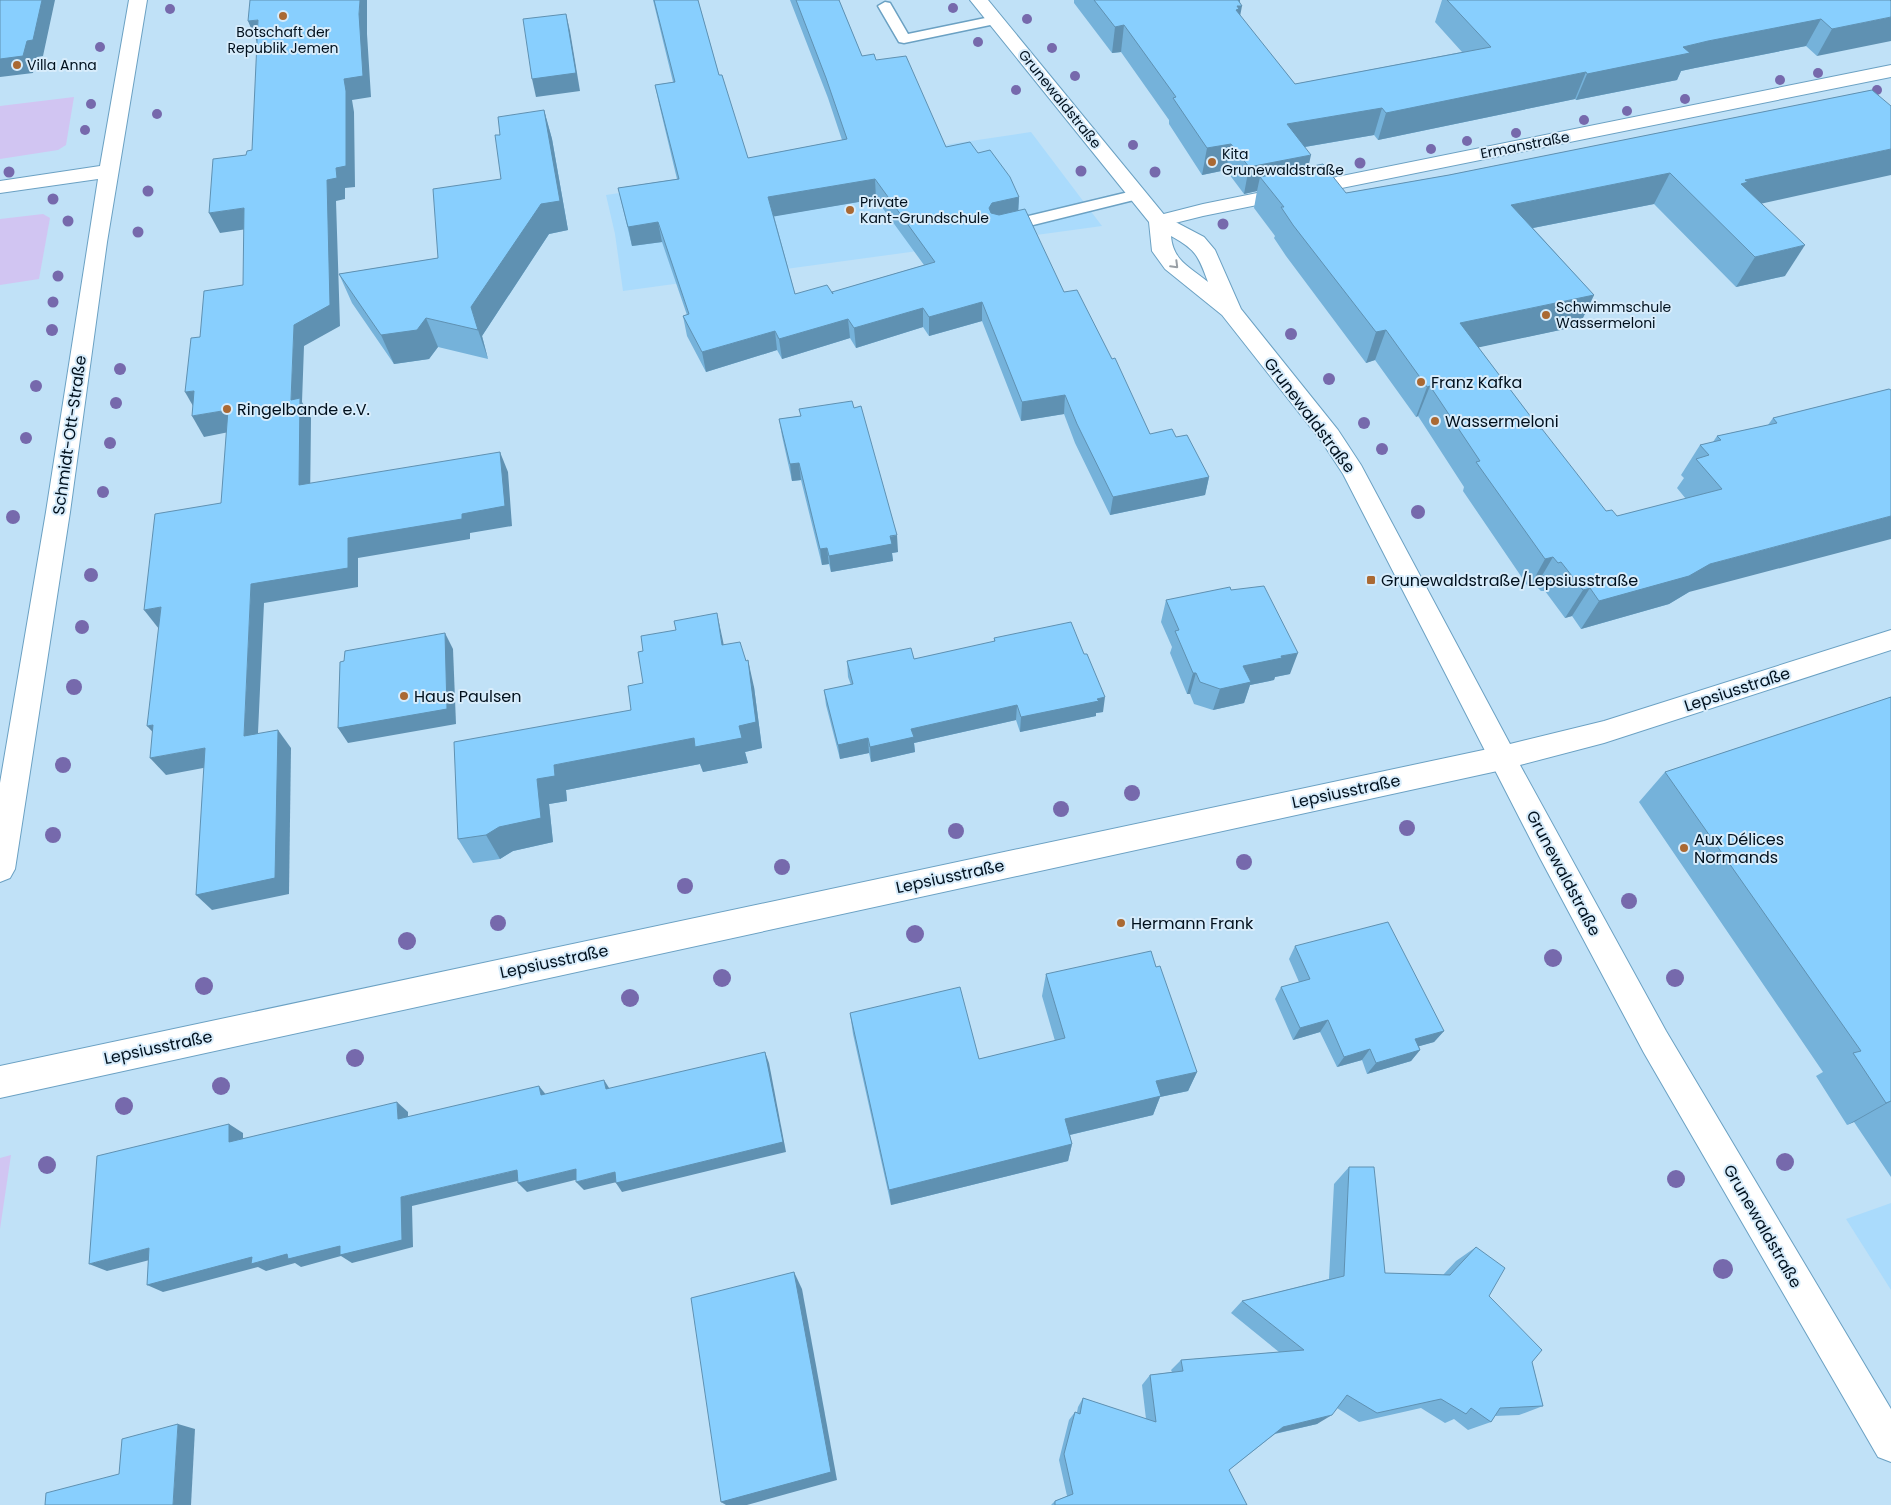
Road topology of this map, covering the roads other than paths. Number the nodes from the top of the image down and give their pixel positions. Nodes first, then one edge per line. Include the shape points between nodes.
1 (138, 0) edge
2 (979, 0) edge
3 (885, 6) dead end
4 (995, 20) junction
5 (1891, 71) edge
6 (109, 171) junction
7 (0, 187) edge
8 (1137, 195) junction
9 (1159, 221) junction
10 (998, 228) edge
11 (1230, 310) junction
12 (1891, 640) edge
13 (1502, 758) junction
14 (0, 869) edge
15 (0, 1082) edge
16 (1891, 1444) edge

1 - 6 street, Schmidt-Ott-Straße
2 - 4 street, Grunewaldstraße
3 - 4 lane via 904,39
4 - 8 street, Grunewaldstraße
5 - 9 street, Ermanstraße
6 - 7 street
6 - 14 street, Schmidt-Ott-Straße
8 - 9 street, Grunewaldstraße
8 - 10 lane
9 - 11 street, Grunewaldstraße via 1196,242 1208,255
9 -> 11 street, Grunewaldstraße via 1162,251 1172,264
11 - 13 street, Grunewaldstraße via 1330,436 1353,471
12 - 13 street, Lepsiusstraße via 1604,732
13 - 15 street, Lepsiusstraße
13 - 16 street, Grunewaldstraße via 1656,1042

